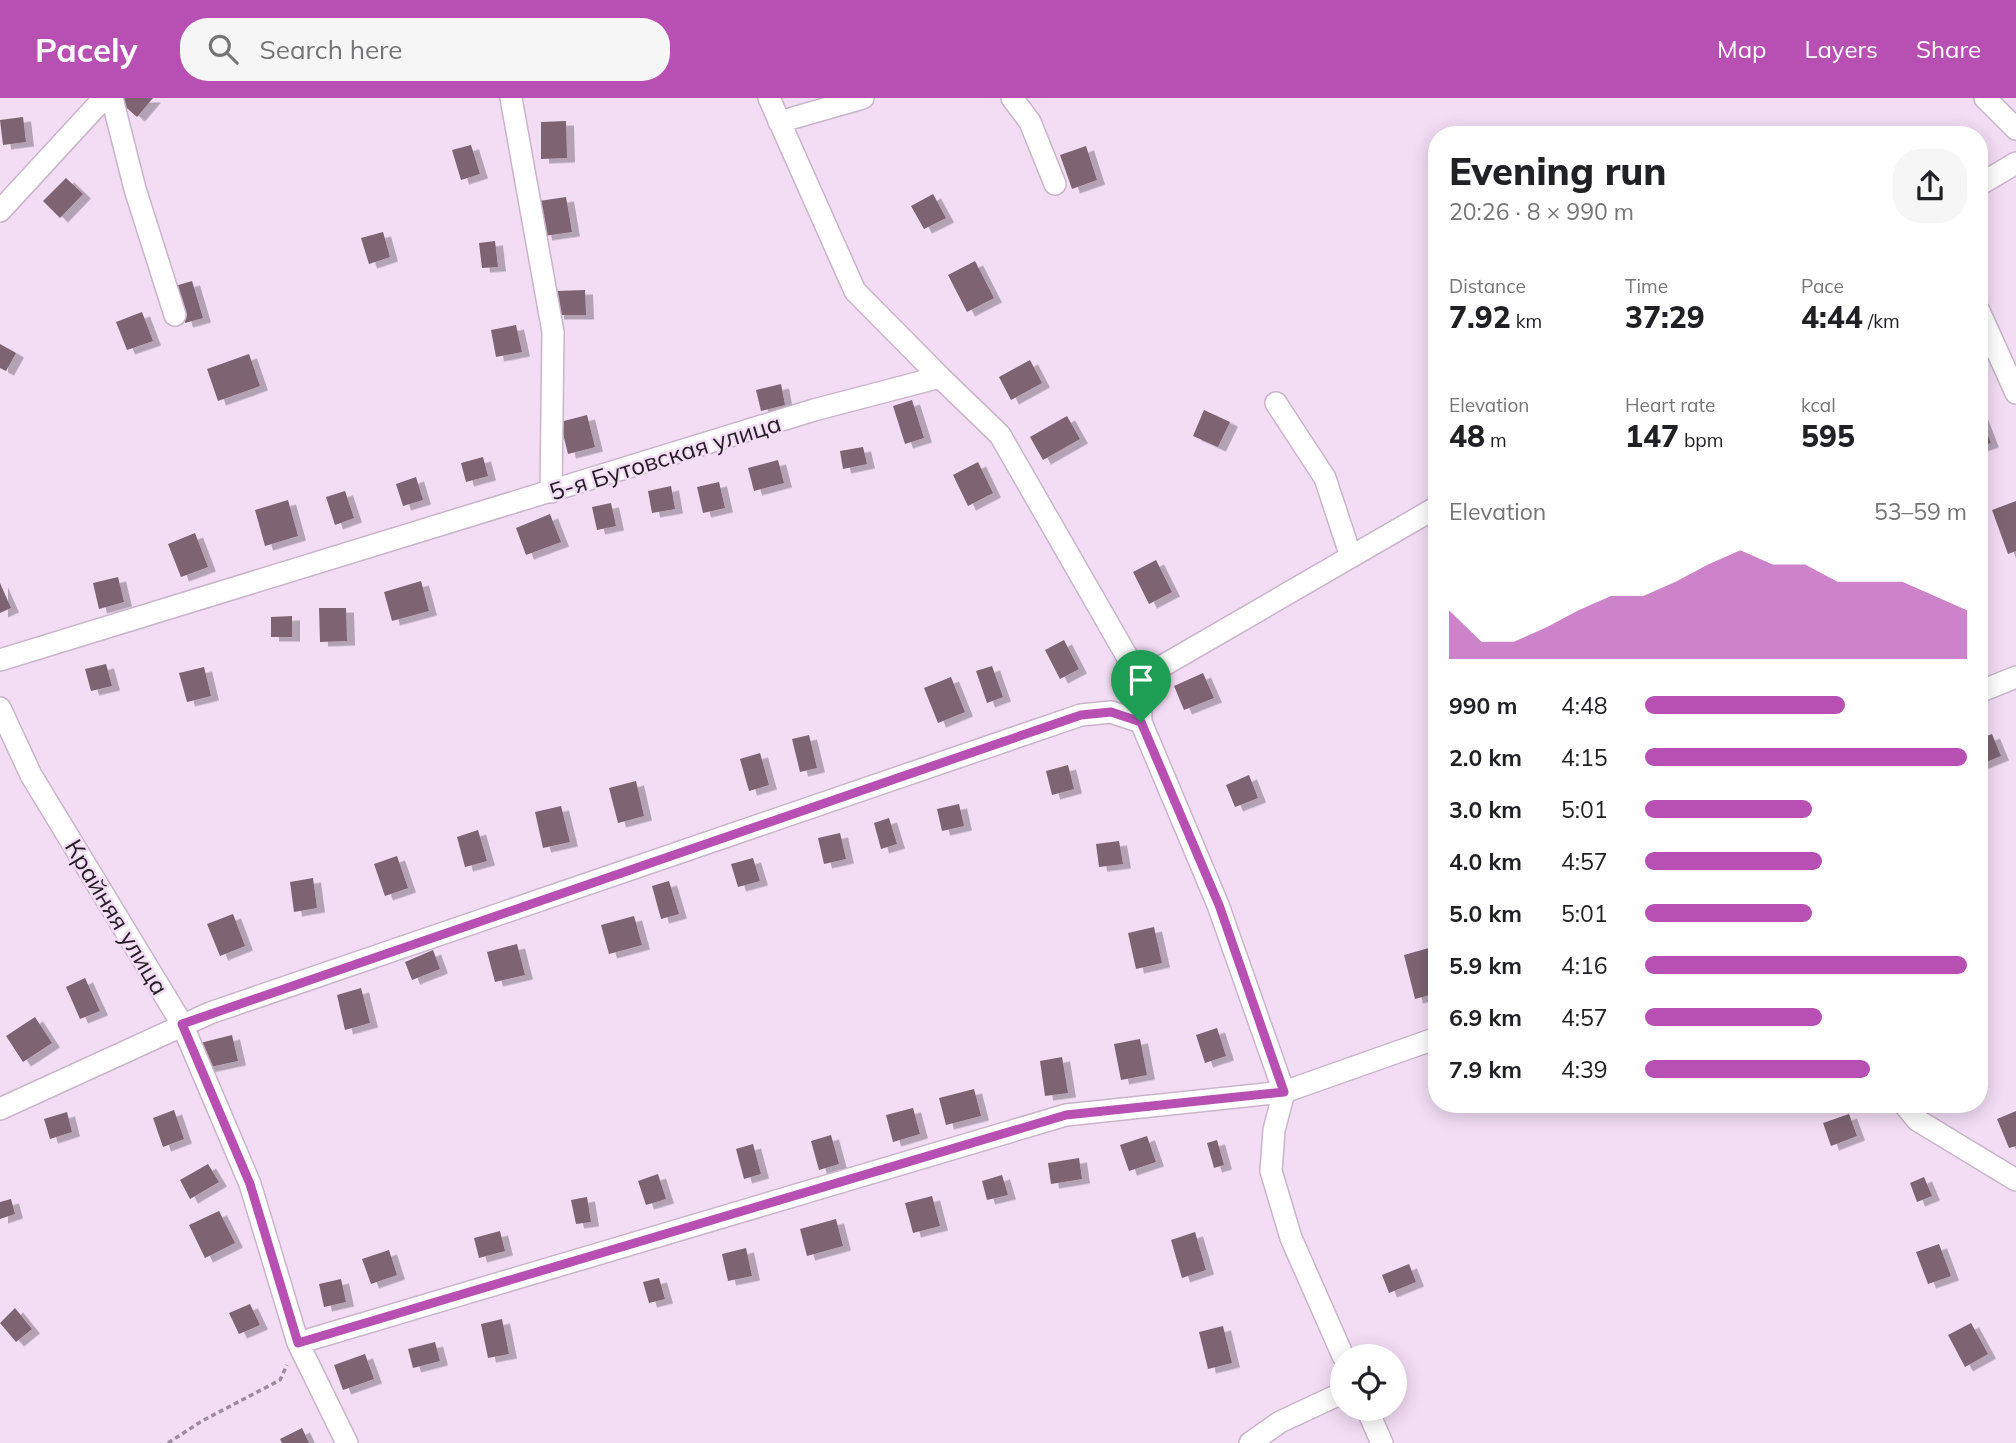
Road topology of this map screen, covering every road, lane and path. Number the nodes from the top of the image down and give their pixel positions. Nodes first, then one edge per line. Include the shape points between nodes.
1 (104, 98) edge
2 (112, 98) edge
3 (511, 98) edge
4 (769, 98) edge
5 (863, 98) edge
6 (1012, 98) edge
7 (1985, 98) edge
8 (779, 122) junction
9 (2016, 129) edge
10 (2016, 163) edge
11 (1988, 179) edge
12 (1055, 184) dead end
13 (0, 211) edge
14 (175, 314) dead end
15 (1988, 331) edge
16 (940, 377) junction
17 (2016, 393) edge
18 (1276, 403) dead end
19 (551, 492) junction
20 (1428, 512) edge
21 (1351, 557) junction
22 (0, 660) edge
23 (2016, 677) edge
24 (1140, 679) junction
25 (1988, 688) edge
26 (0, 708) edge
27 (1141, 722) junction
28 (182, 1024) junction
29 (1428, 1041) edge
30 (1284, 1092) junction
31 (0, 1109) edge
32 (1911, 1113) edge
33 (2016, 1180) edge
34 (298, 1343) junction
35 (1338, 1344) edge
36 (1330, 1399) edge
37 (1372, 1421) edge
38 (168, 1443) edge
39 (347, 1443) edge
40 (1250, 1443) edge
41 (1382, 1443) edge

1 - 13 street
2 - 14 street
3 - 19 street via 553,332
4 - 8 street
5 - 8 street
6 - 12 street via 1030,122
7 - 9 street
8 - 16 street via 855,291
10 - 11 street
15 - 17 street
16 - 19 street, 5-я Бутовская улица via 814,410
16 - 24 street via 1000,435
18 - 21 street via 1325,478
19 - 22 street, 5-я Бутовская улица
20 - 21 street
21 - 24 street
23 - 25 street
24 - 27 street
26 - 28 street, Крайняя улица via 30,775
27 - 28 street via 1111,712 1081,715
27 - 30 street via 1219,905
28 - 31 street
28 - 34 street, Крайняя улица via 250,1184
29 - 30 street
30 - 34 street via 1066,1115
30 - 35 street via 1274,1130 1271,1171 1291,1238
32 - 33 street
34 - 38 path via 280,1380
34 - 39 street, Крайняя улица
36 - 40 street via 1280,1422
37 - 41 street

